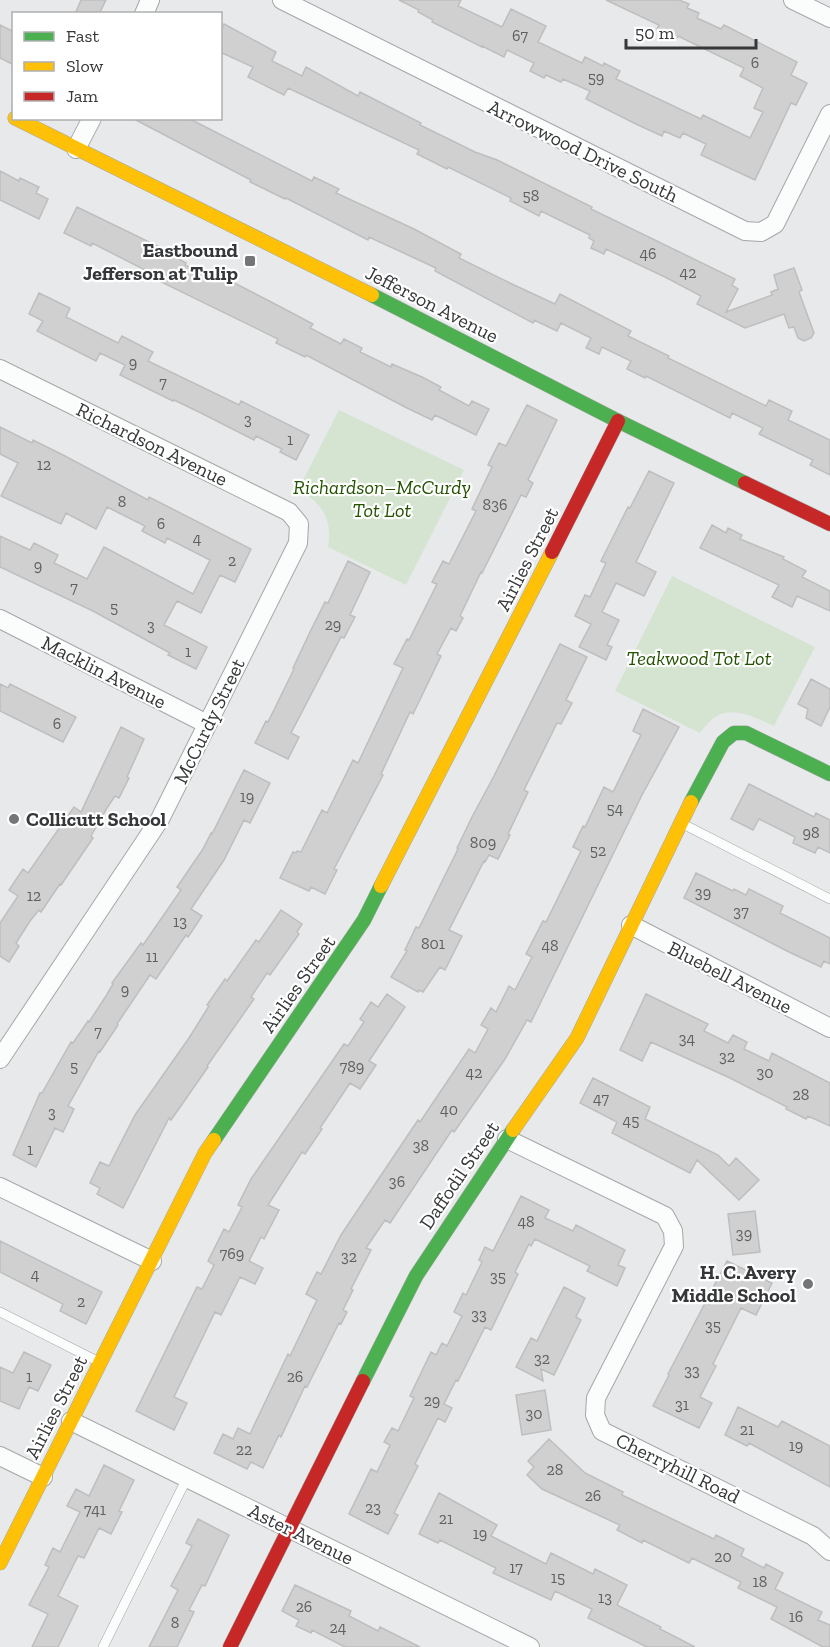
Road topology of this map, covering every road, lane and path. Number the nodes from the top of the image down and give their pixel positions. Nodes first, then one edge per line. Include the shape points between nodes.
1 (282, 0) edge
2 (793, 0) edge
3 (830, 18) edge
4 (830, 114) edge
5 (18, 120) edge
6 (91, 120) edge
7 (76, 149) junction
8 (0, 369) edge
9 (618, 421) junction
10 (299, 524) joint
11 (830, 524) edge
12 (0, 620) edge
13 (207, 724) junction
14 (830, 774) edge
15 (680, 822) junction
16 (830, 899) edge
17 (631, 925) junction
18 (830, 1028) edge
19 (0, 1059) edge
20 (507, 1139) junction
21 (0, 1187) edge
22 (152, 1261) junction
23 (0, 1312) edge
24 (101, 1363) junction
25 (71, 1421) junction
26 (0, 1456) edge
27 (43, 1477) junction
28 (187, 1478) junction
29 (290, 1528) junction
30 (830, 1551) edge
31 (0, 1563) edge
32 (103, 1647) edge
33 (230, 1647) edge
34 (530, 1647) edge

1 - 4 street, Arrowwood Drive South via 745,231 761,232 775,224
2 - 3 street
5 - 7 street, Jefferson Avenue
6 - 7 street
7 - 9 street, Jefferson Avenue
8 - 10 street, Richardson Avenue via 289,512
9 - 11 street, Jefferson Avenue
9 - 22 street, Airlies Street via 364,920 205,1153
10 - 13 street, McCurdy Street via 298,543
12 - 13 street, Macklin Avenue
13 - 19 street, McCurdy Street via 160,819
14 - 15 street, Daffodil Street via 755,736 734,733 723,742
15 - 16 lane
15 - 17 street, Daffodil Street
17 - 18 street, Bluebell Avenue
17 - 20 street, Daffodil Street via 577,1038
20 - 29 street, Daffodil Street via 416,1276
20 - 30 street, Cherryhill Road via 665,1216 673,1231 674,1246 596,1398 595,1414 602,1431 813,1536
21 - 22 street
22 - 24 street, Airlies Street
23 - 24 lane
24 - 25 street, Airlies Street
25 - 27 street, Airlies Street
25 - 28 street, Aster Avenue
26 - 27 street
27 - 31 street, Airlies Street
28 - 29 street, Aster Avenue
28 - 32 lane
29 - 33 street, Daffodil Street
29 - 34 street, Aster Avenue

